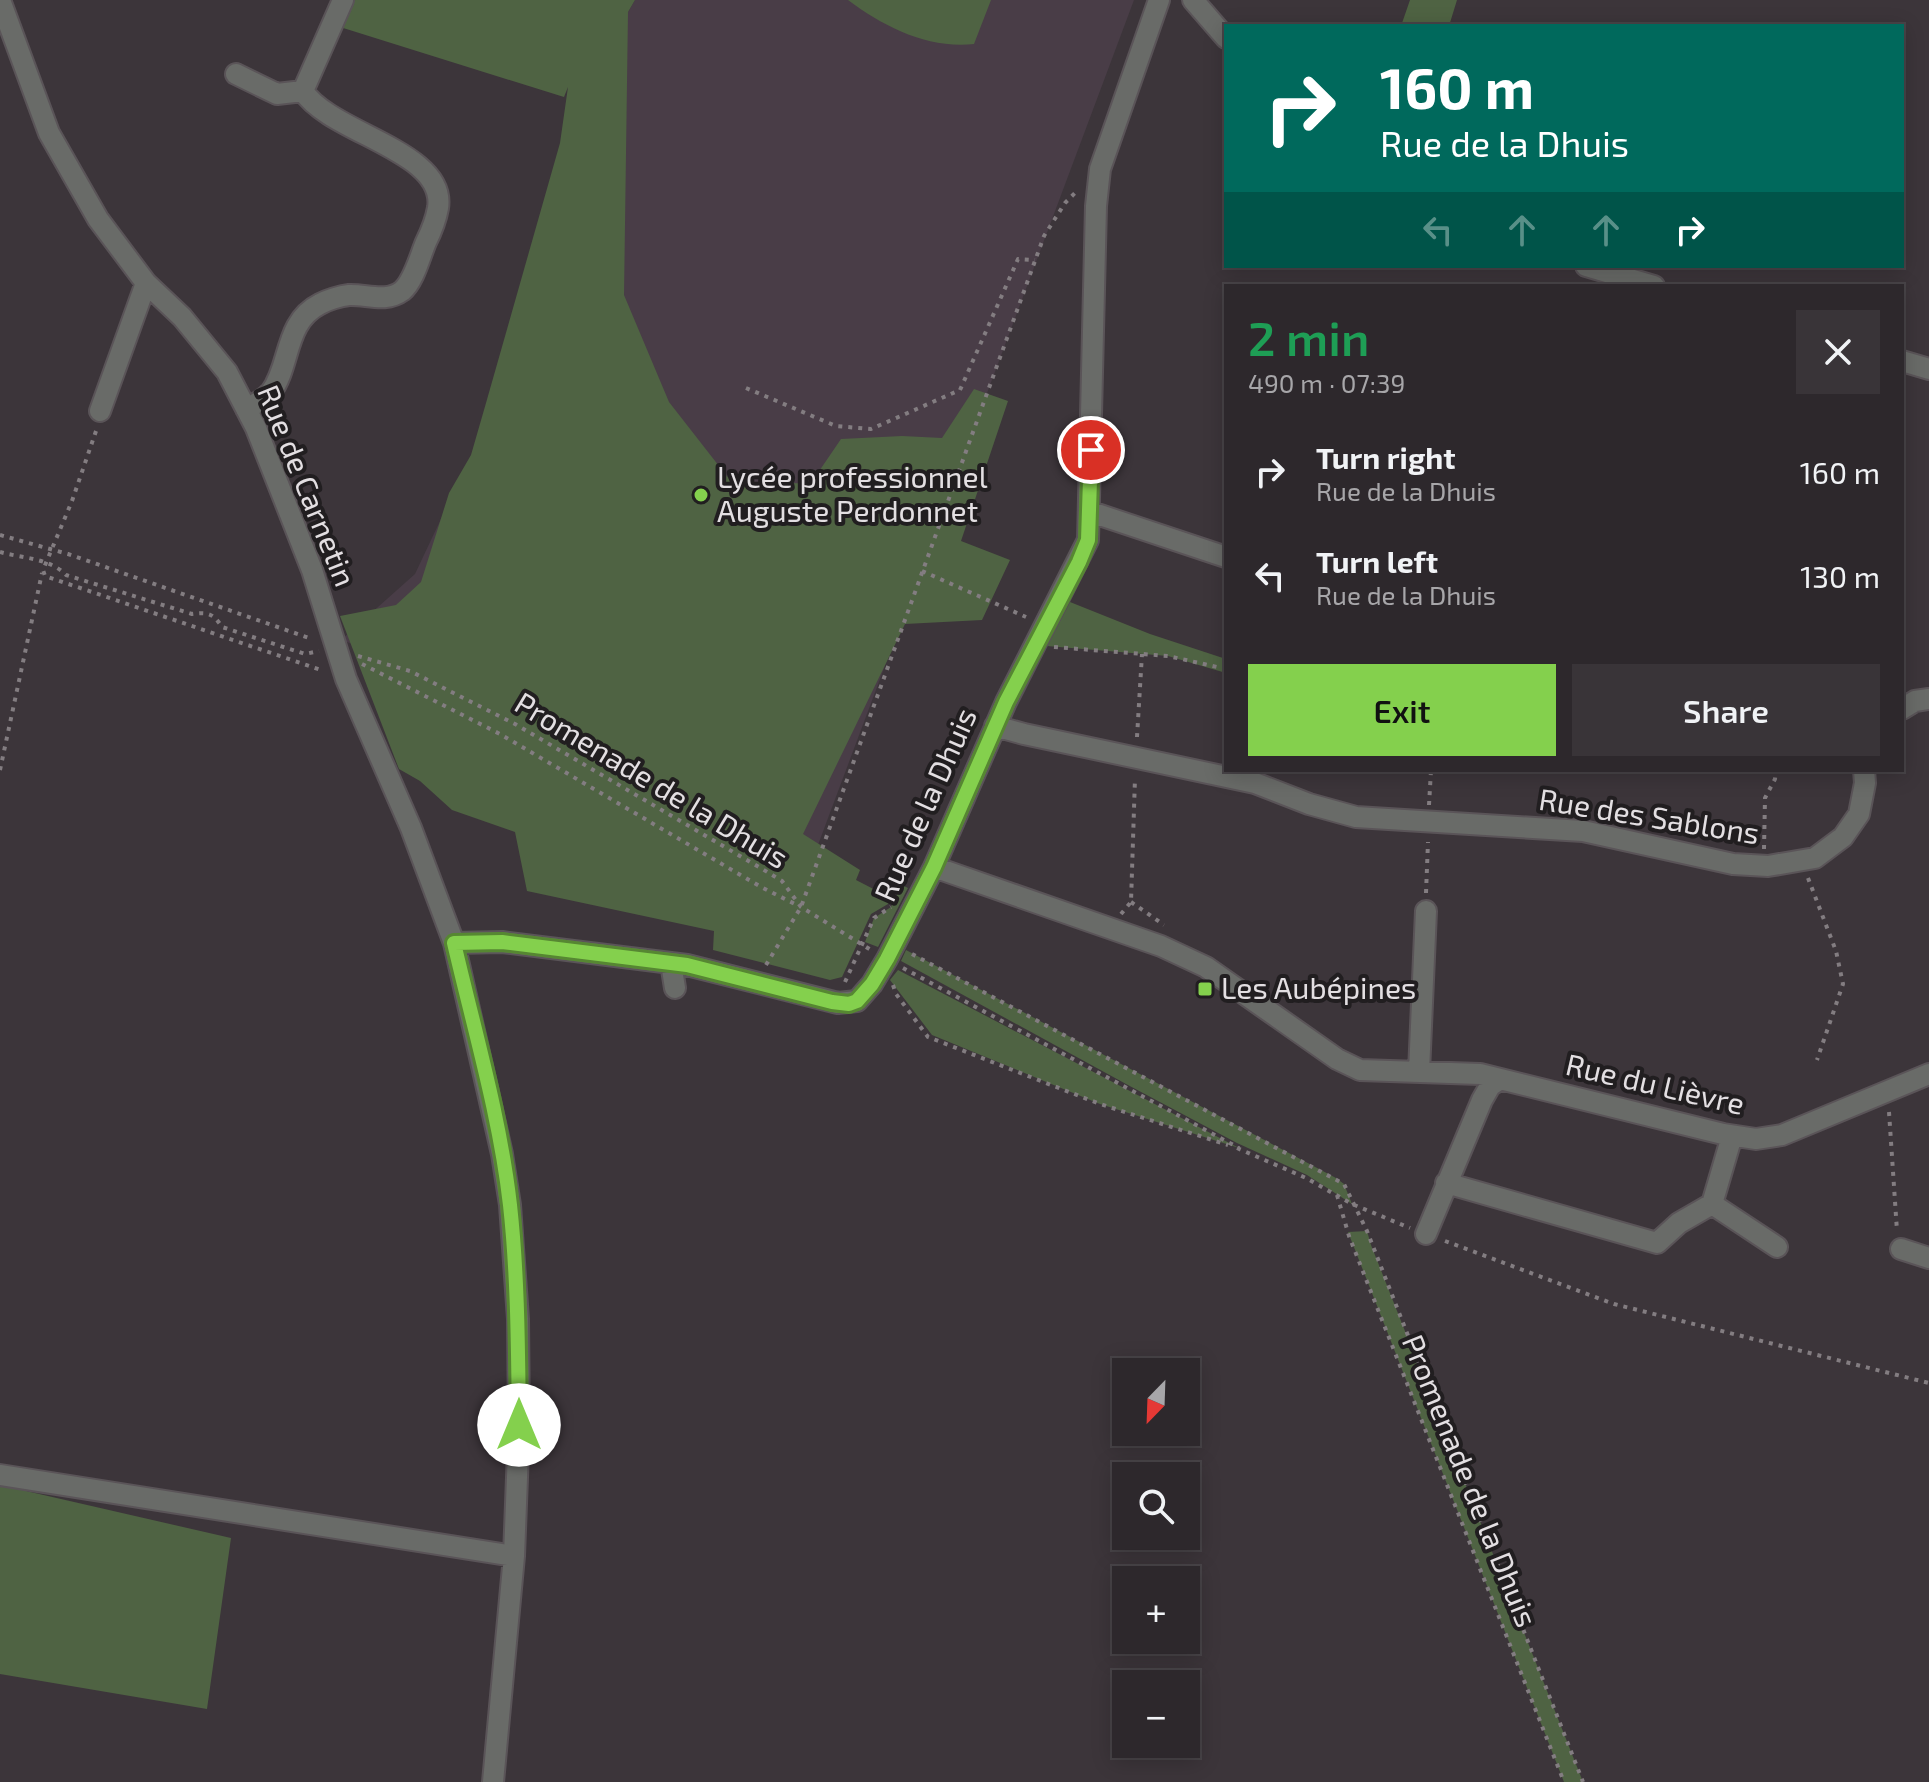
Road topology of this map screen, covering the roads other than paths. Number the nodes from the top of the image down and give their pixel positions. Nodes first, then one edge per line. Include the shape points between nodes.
1 (0, 0) edge
2 (343, 0) edge
3 (1159, 0) edge
4 (1193, 0) edge
5 (1224, 36) edge
6 (236, 74) dead end
7 (303, 91) junction
8 (1593, 268) edge
9 (146, 283) junction
10 (1647, 284) edge
11 (1904, 362) edge
12 (1929, 369) edge
13 (246, 409) junction
14 (100, 411) road end
15 (1091, 512) junction
16 (1224, 556) edge
17 (1929, 699) edge
18 (1904, 708) edge
19 (995, 726) junction
20 (1864, 772) edge
21 (934, 867) junction
22 (1426, 911) dead end
23 (454, 943) junction
24 (671, 963) junction
25 (675, 988) dead end
26 (1419, 1072) junction
27 (1929, 1074) edge
28 (1499, 1080) junction
29 (1732, 1136) junction
30 (1446, 1183) junction
31 (1712, 1204) junction
32 (1426, 1234) road end
33 (1777, 1247) dead end
34 (1901, 1249) road end
35 (1929, 1258) edge
36 (0, 1475) edge
37 (514, 1556) junction
38 (493, 1782) edge

1 - 9 street, Rue de Carnetin via 49,133 98,219
2 - 7 street
3 - 15 street, Rue de la Dhuis via 1100,169
4 - 5 street
6 - 7 street via 277,94
7 - 13 street via 333,119 416,162 436,185 439,207 402,291 384,298 347,295 319,304 296,328 269,394
8 - 10 street
9 - 13 street, Rue de Carnetin via 227,372
9 - 14 street
11 - 12 street
13 - 23 street, Rue de Carnetin via 312,570 346,679
15 - 16 street
15 - 19 street, Rue de la Dhuis via 1088,540
17 - 18 street
19 - 20 street, Rue des Sablons via 1255,783 1356,817 1583,831 1733,864 1768,866 1815,858 1843,837 1859,814
19 - 21 street, Rue de la Dhuis
21 - 24 street, Rue de la Dhuis via 883,965 863,995 849,1004
21 - 26 street, Rue du Lièvre via 1161,946 1206,967 1360,1070
22 - 26 street
23 - 24 street, Rue de la Dhuis via 502,942
23 - 37 street, Rue de Carnetin via 510,1205 518,1334
24 - 25 street
26 - 28 street, Rue du Lièvre via 1480,1074
27 - 29 street, Rue du Lièvre via 1782,1135
28 - 29 street, Rue du Lièvre
28 - 30 street via 1482,1100
29 - 31 street
30 - 31 street via 1657,1243
30 - 32 street
31 - 33 street
34 - 35 street
36 - 37 street
37 - 38 street, Rue de Carnetin

